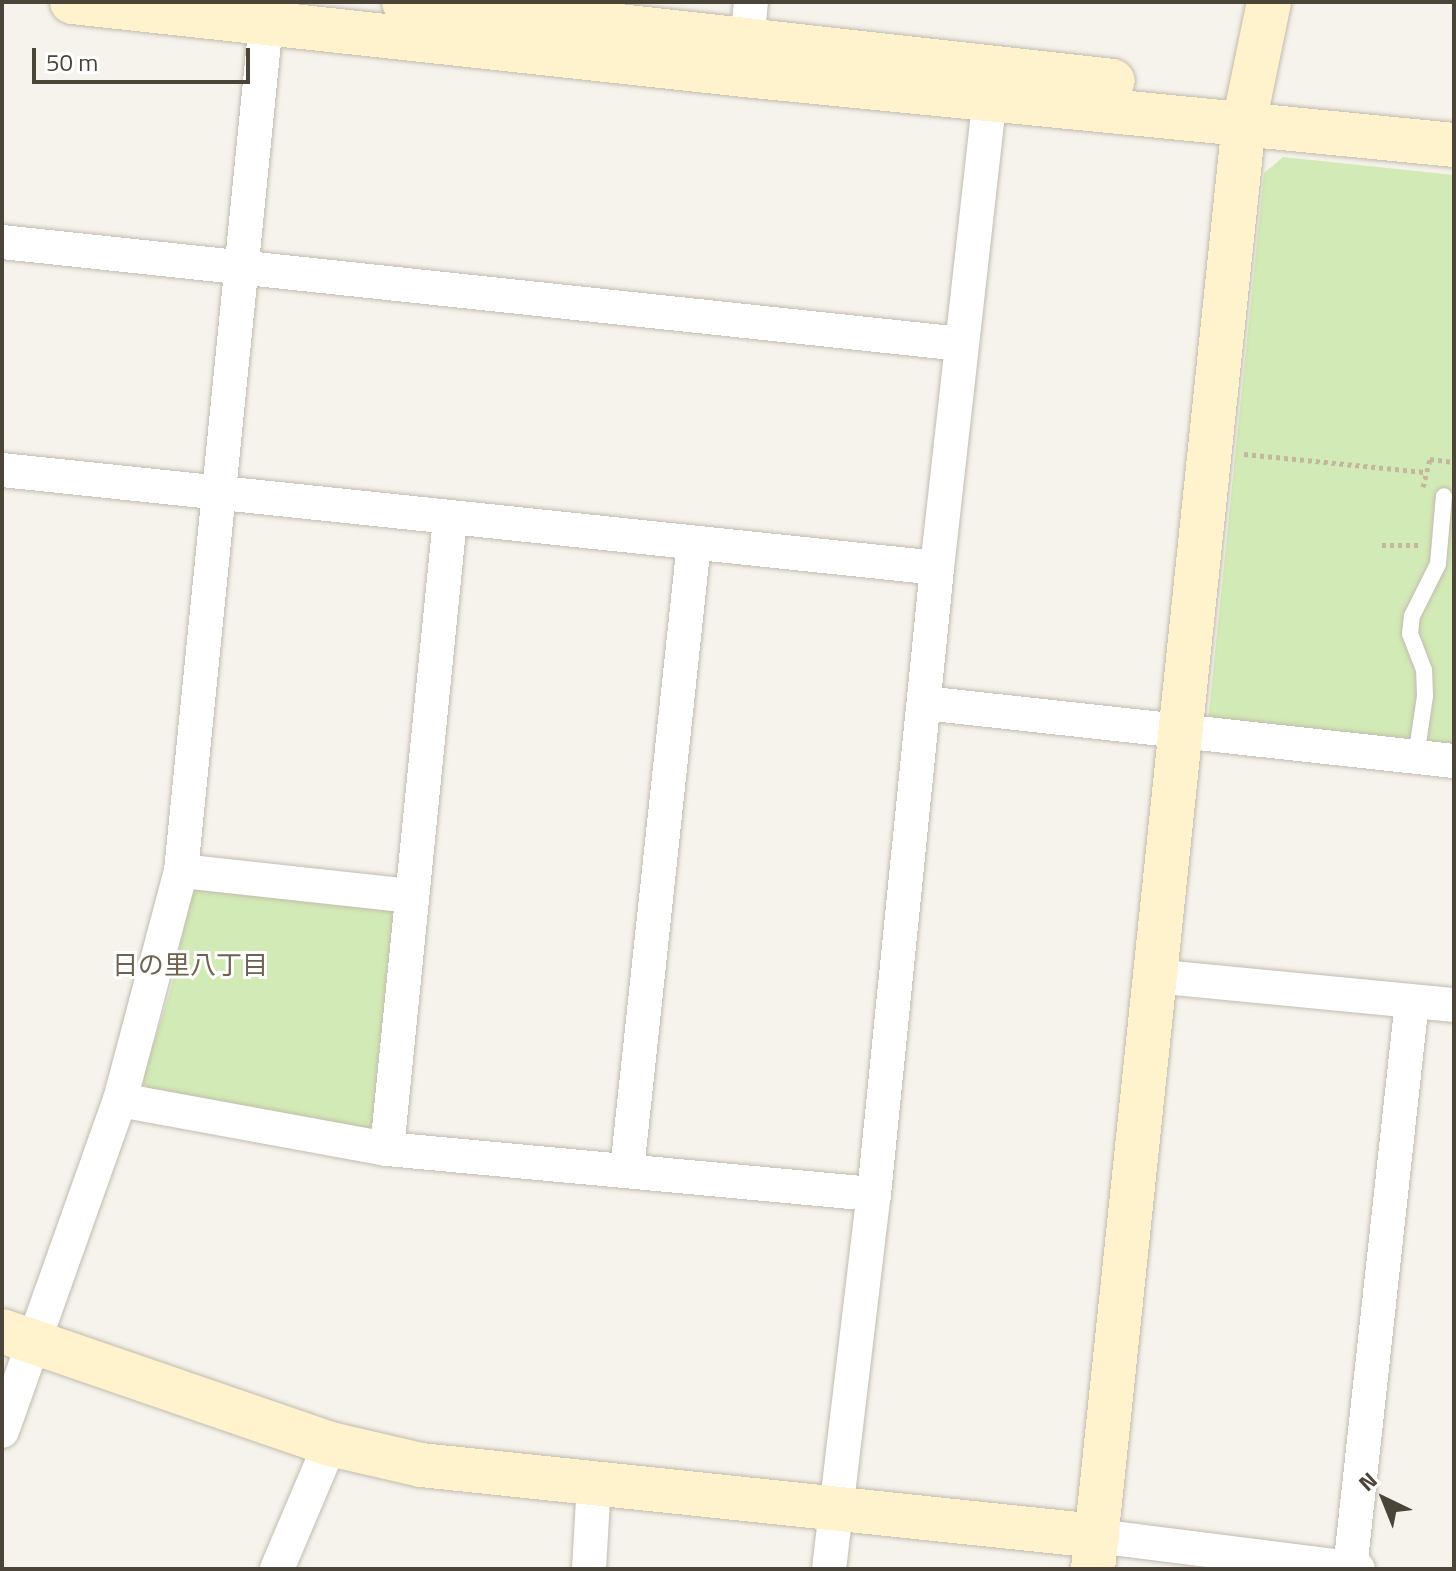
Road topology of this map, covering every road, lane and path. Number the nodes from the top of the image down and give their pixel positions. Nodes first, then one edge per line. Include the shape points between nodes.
1 (72, 2) edge
2 (404, 2) edge
3 (1269, 2) edge
4 (266, 12) edge
5 (748, 39) edge
6 (990, 99) junction
7 (1247, 110) junction
8 (1454, 118) edge
9 (1454, 145) edge
10 (2, 242) edge
11 (242, 267) junction
12 (961, 344) junction
13 (1211, 450) junction
14 (2, 470) edge
15 (1424, 472) dead end
16 (220, 492) junction
17 (1444, 496) dead end
18 (450, 519) junction
19 (694, 543) junction
20 (937, 568) junction
21 (924, 703) junction
22 (1181, 733) junction
23 (1416, 757) junction
24 (1454, 761) edge
25 (181, 871) junction
26 (412, 896) junction
27 (1153, 976) junction
28 (1412, 1001) junction
29 (1454, 1005) edge
30 (120, 1100) junction
31 (387, 1149) junction
32 (627, 1170) junction
33 (874, 1194) junction
34 (18, 1337) edge
35 (2, 1431) edge
36 (330, 1444) junction
37 (594, 1482) junction
38 (837, 1508) junction
39 (1095, 1553) edge
40 (277, 1569) edge
41 (589, 1569) edge
42 (829, 1569) edge
43 (1350, 1569) edge
44 (1358, 1569) edge

1 - 4 street
2 - 5 street
3 - 7 street
4 - 5 street
4 - 11 street
5 - 6 street
5 - 7 street
6 - 7 street
6 - 12 street
7 - 8 street
7 - 9 street
7 - 13 street
10 - 11 street
11 - 12 street
11 - 16 street
12 - 20 street
13 - 15 path
13 - 22 street
14 - 16 street
16 - 18 street
16 - 25 street
17 - 23 lane via 1438,564 1412,616 1410,634 1424,670
18 - 19 street
18 - 26 street
19 - 20 street
19 - 32 street
20 - 21 street
21 - 22 street
21 - 33 street
22 - 23 street
22 - 27 street
23 - 24 street
25 - 26 street
25 - 30 street
26 - 31 street
27 - 28 street
27 - 39 street
28 - 29 street
28 - 43 street
30 - 31 street
30 - 34 street
31 - 32 street
32 - 33 street
33 - 38 street
34 - 35 street
34 - 36 street
36 - 37 street via 421,1465
36 - 40 street
37 - 38 street
37 - 41 street
38 - 39 street
38 - 42 street
39 - 43 street
43 - 44 street

